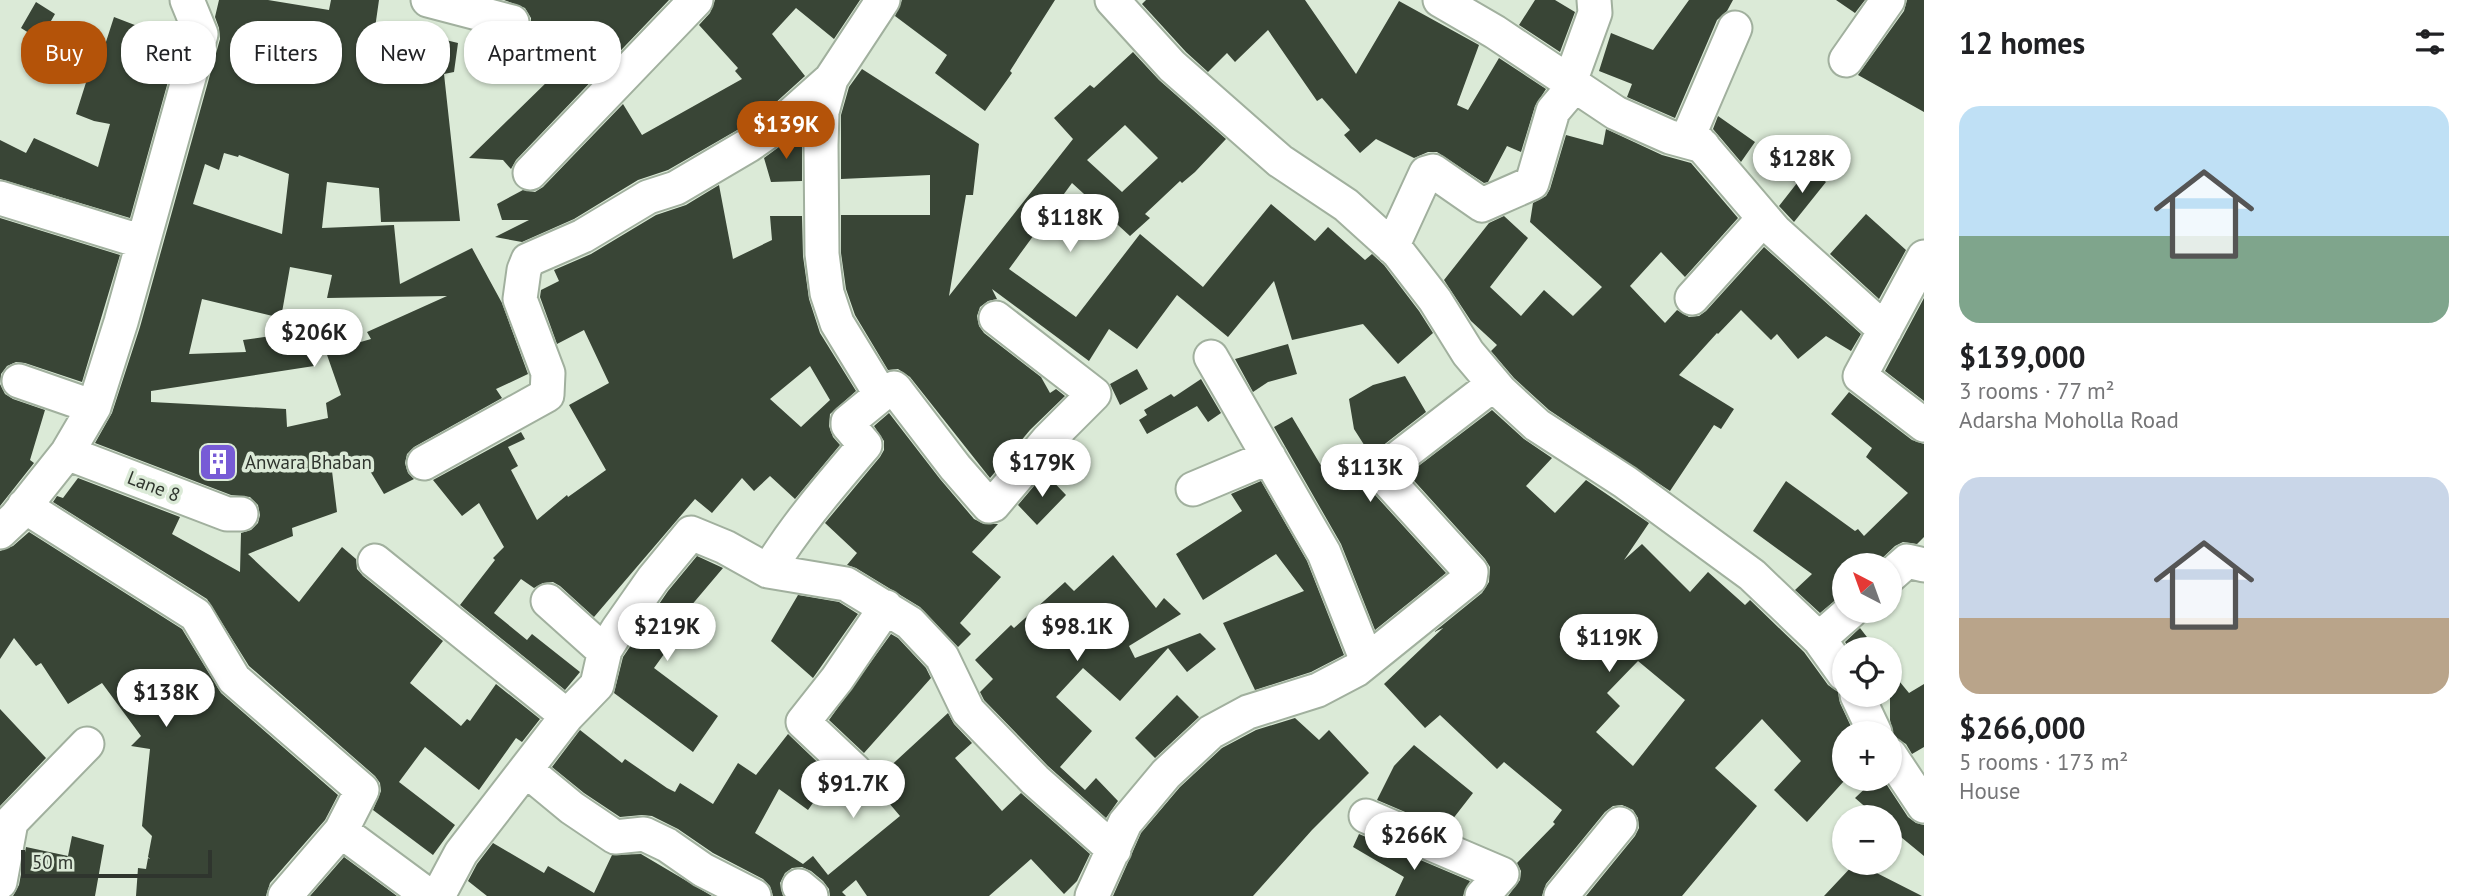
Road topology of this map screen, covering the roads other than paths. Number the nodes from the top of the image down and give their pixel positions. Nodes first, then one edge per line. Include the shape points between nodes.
1 (187, 0) edge
2 (428, 0) edge
3 (696, 0) edge
4 (883, 0) edge
5 (1112, 0) edge
6 (1440, 0) edge
7 (1594, 0) edge
8 (1888, 0) edge
9 (508, 21) edge
10 (1735, 28) dead end
11 (1846, 60) dead end
12 (831, 79) junction
13 (1572, 84) junction
14 (1703, 146) junction
15 (530, 173) dead end
16 (0, 198) edge
17 (1764, 218) junction
18 (143, 242) junction
19 (1392, 247) junction
20 (1924, 257) edge
21 (1692, 298) dead end
22 (996, 318) dead end
23 (1885, 330) junction
24 (1211, 357) dead end
25 (19, 381) dead end
26 (1494, 384) junction
27 (881, 396) junction
28 (94, 407) junction
29 (1924, 425) edge
30 (67, 453) junction
31 (1269, 457) junction
32 (424, 463) dead end
33 (1193, 489) dead end
34 (10, 514) edge
35 (241, 514) dead end
36 (375, 561) dead end
37 (1902, 565) edge
38 (1924, 565) edge
39 (768, 571) junction
40 (548, 601) dead end
41 (886, 607) junction
42 (1837, 623) edge
43 (1819, 639) junction
44 (606, 650) junction
45 (1832, 657) edge
46 (1367, 661) junction
47 (566, 716) junction
48 (87, 744) dead end
49 (526, 770) junction
50 (855, 771) dead end
51 (1902, 773) edge
52 (1924, 806) edge
53 (1366, 816) dead end
54 (1620, 824) dead end
55 (341, 831) junction
56 (1114, 850) junction
57 (0, 881) edge
58 (285, 896) edge
59 (429, 896) edge
60 (438, 896) edge
61 (754, 896) edge
62 (1092, 896) edge
63 (1482, 896) edge
64 (1561, 896) edge

1 - 18 street via 201,34
2 - 9 street
3 - 15 street
4 - 12 street
5 - 19 street via 1172,66 1250,135 1346,205
6 - 13 street
7 - 13 street via 1595,13
8 - 11 street
10 - 14 street via 1691,131
12 - 27 street via 822,112 821,145 827,293 837,323
12 - 32 street via 749,145 676,188 648,197 583,236 528,260 520,299 548,373 547,395
13 - 14 street via 1616,113
13 - 19 street via 1553,111 1532,183 1482,205 1433,171 1426,173
14 - 17 street
16 - 18 street
17 - 21 street
17 - 23 street
18 - 28 street
19 - 26 street via 1436,300 1468,353
20 - 23 street
22 - 27 street via 1094,394 993,505 986,503 896,390
23 - 29 street via 1860,376
24 - 31 street
25 - 28 street
26 - 43 street via 1537,425 1625,482 1752,575
26 - 46 street via 1380,472 1472,575
27 - 39 street via 848,422 865,445 796,526
28 - 30 street
30 - 34 street
30 - 35 street, Lane 8 via 227,513
31 - 33 street
31 - 46 street via 1324,553
34 - 55 street via 195,615 234,679 362,790
36 - 47 street
37 - 38 street via 1907,561
39 - 41 street via 846,584
39 - 44 street via 691,533 653,579
40 - 44 street
41 - 50 street via 803,722
41 - 56 street via 910,623 942,657 968,711 1035,780
42 - 43 street
43 - 45 street
44 - 47 street via 597,685
46 - 56 street via 1318,690 1248,712 1211,732 1125,823
47 - 49 street
48 - 57 street via 11,822
49 - 60 street via 461,853
49 - 61 street via 615,838 644,834
51 - 52 street
53 - 63 street via 1502,874
54 - 64 street
55 - 58 street
55 - 59 street
56 - 62 street

